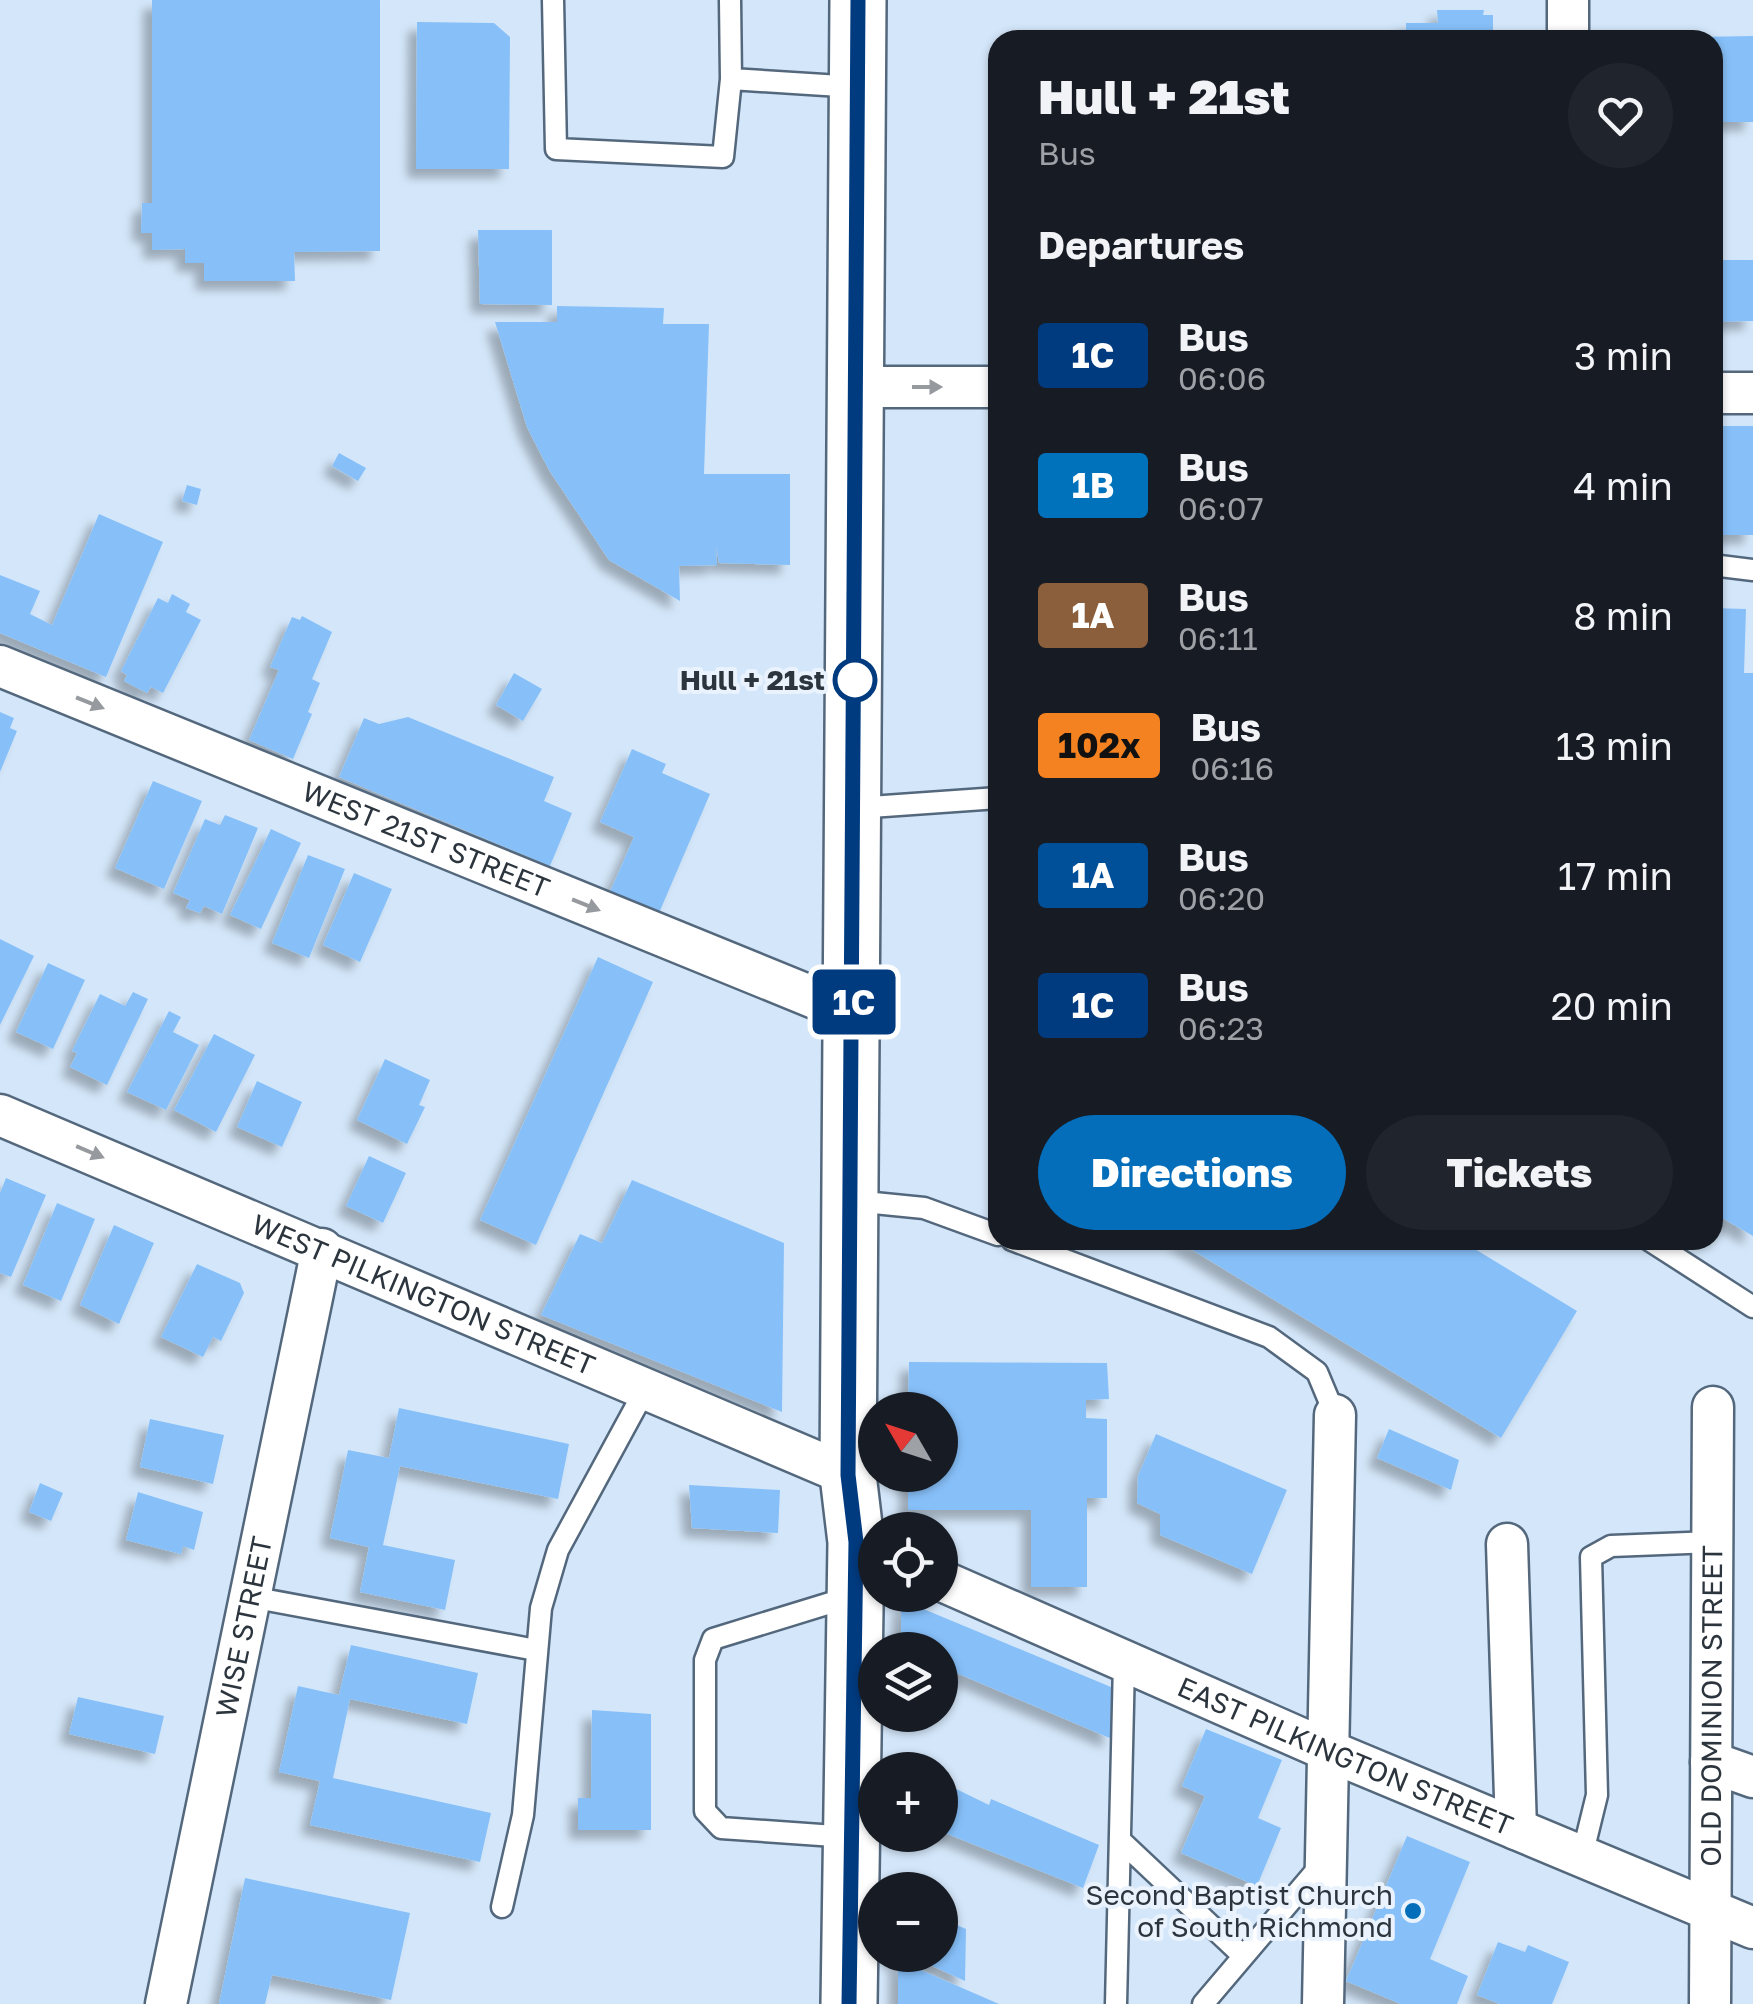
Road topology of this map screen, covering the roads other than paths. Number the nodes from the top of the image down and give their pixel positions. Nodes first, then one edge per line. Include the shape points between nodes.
1 (553, 0) edge
2 (730, 0) edge
3 (858, 0) edge
4 (1568, 0) edge
5 (1568, 30) edge
6 (731, 79) junction
7 (858, 87) junction
8 (856, 387) junction
9 (988, 388) edge
10 (1723, 392) edge
11 (1753, 393) edge
12 (1723, 566) edge
13 (1753, 570) edge
14 (0, 666) edge
15 (988, 799) edge
16 (854, 808) junction
17 (854, 1014) junction
18 (0, 1115) edge
19 (852, 1201) junction
20 (988, 1231) edge
21 (322, 1248) junction
22 (1039, 1250) edge
23 (1665, 1250) edge
24 (1753, 1308) edge
25 (646, 1388) junction
26 (1714, 1407) dead end
27 (1335, 1415) joint
28 (848, 1475) junction
29 (858, 1538) edge
30 (1713, 1542) junction
31 (1508, 1544) dead end
32 (858, 1565) edge
33 (958, 1588) edge
34 (250, 1596) junction
35 (860, 1612) edge
36 (536, 1650) junction
37 (1124, 1663) junction
38 (1327, 1750) junction
39 (1711, 1762) junction
40 (1753, 1777) edge
41 (1516, 1829) junction
42 (851, 1837) junction
43 (1120, 1840) junction
44 (1582, 1856) junction
45 (1324, 1862) junction
46 (502, 1908) dead end
47 (1710, 1910) junction
48 (1753, 1928) edge
49 (1241, 1954) junction
50 (166, 2004) edge
51 (849, 2004) edge
52 (1116, 2004) edge
53 (1203, 2004) edge
54 (1323, 2004) edge
55 (1710, 2004) edge

1 - 6 lane via 556,149 723,158
2 - 6 lane
3 - 7 main road
4 - 5 street
6 - 7 lane
7 - 8 main road
8 -> 9 street
8 - 16 main road
10 - 11 street
12 - 13 lane
14 -> 17 street, WEST 21ST STREET
15 - 16 lane
16 - 17 main road
17 - 19 main road
18 -> 21 street, WEST PILKINGTON STREET
19 - 20 lane via 924,1208
19 - 28 main road
21 - 25 street, WEST PILKINGTON STREET
21 - 34 street, WISE STREET
22 - 27 lane via 1269,1336 1317,1372
23 - 24 lane
25 - 28 street, WEST PILKINGTON STREET
25 - 36 lane via 558,1550
26 - 30 street, OLD DOMINION STREET
27 - 38 street
28 - 29 main road
30 - 39 street, OLD DOMINION STREET
30 - 44 lane via 1611,1546 1592,1557 1597,1794
31 - 41 street
32 - 42 lane via 713,1639 706,1660 705,1811 721,1828
33 - 37 street, EAST PILKINGTON STREET
34 - 36 lane
34 - 50 street, WISE STREET
35 - 42 main road
36 - 46 lane via 523,1815
37 - 38 street, EAST PILKINGTON STREET
37 - 43 lane
38 - 41 street, EAST PILKINGTON STREET
38 - 45 street
39 - 40 street
39 - 47 street, OLD DOMINION STREET
41 - 44 street, EAST PILKINGTON STREET
42 - 51 main road
43 - 49 lane
43 - 52 lane
44 - 47 street, EAST PILKINGTON STREET
45 - 49 lane
45 - 54 street
47 - 48 street, EAST PILKINGTON STREET
47 - 55 street, OLD DOMINION STREET
49 - 53 lane

